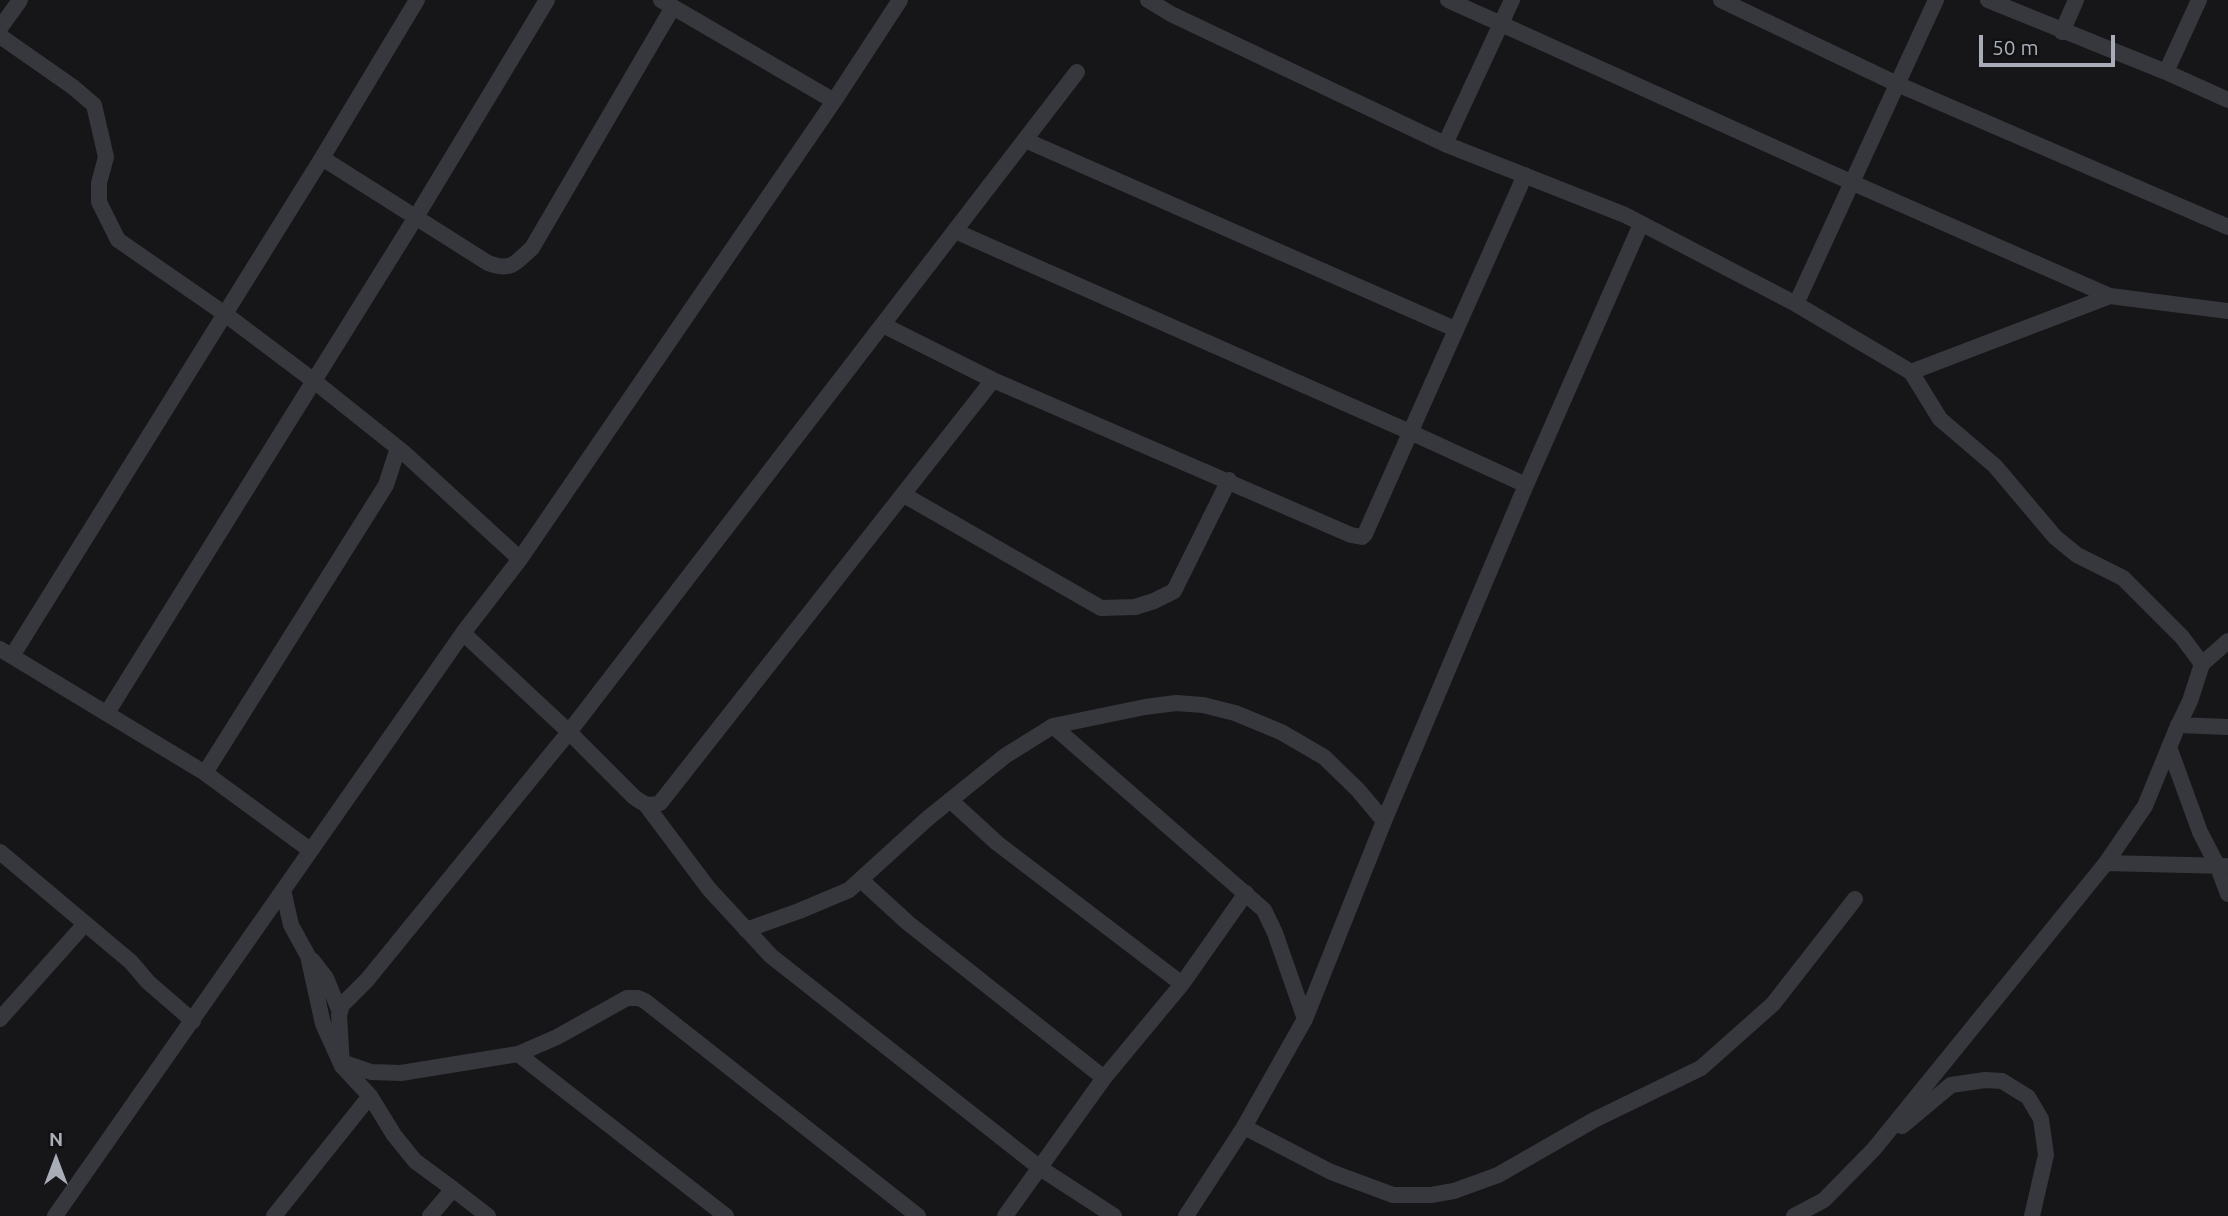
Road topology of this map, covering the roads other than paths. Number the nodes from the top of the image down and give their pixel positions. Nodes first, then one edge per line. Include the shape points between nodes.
1 (20, 0) edge
2 (417, 0) edge
3 (547, 0) edge
4 (1147, 0) edge
5 (1448, 0) edge
6 (1512, 0) edge
7 (1721, 0) edge
8 (1936, 0) edge
9 (1988, 0) edge
10 (2076, 0) edge
11 (2199, 0) edge
12 (894, 2) edge
13 (667, 4) edge
14 (1175, 7) edge
15 (1500, 25) junction
16 (0, 28) edge
17 (2062, 32) junction
18 (0, 36) edge
19 (1077, 72) dead end
20 (2166, 72) junction
21 (1897, 84) junction
22 (834, 100) junction
23 (2228, 100) edge
24 (1026, 140) junction
25 (1445, 144) junction
26 (322, 158) junction
27 (1525, 175) junction
28 (1853, 183) junction
29 (416, 216) junction
30 (1641, 224) junction
31 (2228, 227) edge
32 (955, 231) junction
33 (2110, 296) junction
34 (1796, 304) junction
35 (2228, 311) edge
36 (225, 314) junction
37 (883, 325) junction
38 (1455, 329) junction
39 (1911, 372) junction
40 (993, 380) junction
41 (314, 381) junction
42 (1410, 432) junction
43 (398, 448) junction
44 (1228, 480) junction
45 (1526, 485) junction
46 (904, 495) junction
47 (520, 559) junction
48 (463, 633) junction
49 (2228, 641) edge
50 (6, 653) edge
51 (2202, 664) junction
52 (107, 713) junction
53 (1053, 726) junction
54 (2178, 726) junction
55 (2228, 727) edge
56 (569, 732) junction
57 (2169, 747) junction
58 (205, 773) junction
59 (950, 800) junction
60 (646, 804) junction
61 (1384, 821) junction
62 (310, 850) junction
63 (0, 852) edge
64 (2106, 863) junction
65 (2223, 866) edge
66 (861, 880) junction
67 (283, 890) junction
68 (1246, 893) junction
69 (2228, 894) edge
70 (1855, 899) dead end
71 (84, 925) junction
72 (746, 930) junction
73 (308, 956) junction
74 (1182, 984) junction
75 (3, 1008) edge
76 (340, 1012) junction
77 (1305, 1019) junction
78 (193, 1021) junction
79 (518, 1054) junction
80 (342, 1064) junction
81 (1104, 1078) junction
82 (370, 1096) junction
83 (1244, 1127) junction
84 (1874, 1149) junction
85 (1040, 1168) junction
86 (453, 1189) junction
87 (1824, 1208) edge
88 (55, 1216) edge
89 (274, 1216) edge
90 (430, 1216) edge
91 (488, 1216) edge
92 (726, 1216) edge
93 (918, 1216) edge
94 (1005, 1216) edge
95 (1114, 1216) edge
96 (1186, 1216) edge
97 (1794, 1216) edge
98 (2032, 1216) edge

1 - 16 street
2 - 26 street
3 - 29 street
4 - 14 street
5 - 15 street
6 - 15 street
7 - 21 street
8 - 21 street
9 - 17 street
10 - 17 street
11 - 20 street
12 - 22 street
13 - 22 street
13 - 29 street via 531,248 510,268 488,263
14 - 25 street
15 - 25 street
15 - 28 street
17 - 20 street
18 - 36 street via 94,105 106,157 99,202 118,240
19 - 24 street
20 - 23 street
21 - 28 street
21 - 31 street
22 - 47 street
24 - 32 street
24 - 38 street
25 - 27 street
26 - 29 street
26 - 36 street
27 - 30 street
27 - 38 street
28 - 33 street
28 - 34 street
29 - 41 street
30 - 34 street
30 - 45 street
32 - 37 street
32 - 42 street
33 - 35 street
33 - 39 street
34 - 39 street
36 - 41 street
36 - 50 street
37 - 40 street
37 - 56 street
38 - 42 street
39 - 51 street via 1940,419 1995,466 2055,537 2077,555 2123,578 2182,637
40 - 44 street
40 - 46 street
41 - 43 street
41 - 52 street
42 - 44 street via 1362,537
42 - 45 street
43 - 47 street
43 - 58 street via 386,485
44 - 46 street via 1174,591 1135,607 1101,608
45 - 61 street
46 - 60 street via 660,803
47 - 48 street
48 - 56 street
48 - 62 street
49 - 51 street
50 - 52 street
51 - 54 street
52 - 58 street
53 - 59 street via 1005,755
53 - 61 street via 1176,703 1235,713 1282,732 1324,757
53 - 68 street
54 - 55 street
54 - 57 street
56 - 60 street
56 - 76 street
57 - 64 street via 2145,806
57 - 65 street via 2200,832
58 - 62 street
59 - 66 street
59 - 74 street via 997,843
60 - 72 street
61 - 77 street
62 - 67 street
63 - 71 street
64 - 65 street
64 - 84 street
65 - 69 street
66 - 72 street via 849,890
66 - 81 street via 908,923
67 - 73 street via 291,925
67 - 78 street
68 - 74 street
68 - 77 street via 1264,910 1275,933
70 - 83 street via 1773,1004 1701,1068 1594,1120 1498,1175 1454,1191 1393,1195 1331,1172
71 - 75 street
71 - 78 street
72 - 85 street via 771,956
73 - 76 street via 326,978
73 - 80 street via 323,1024
74 - 81 street
76 - 80 street
77 - 83 street
78 - 88 street
79 - 80 street via 401,1073 371,1072
79 - 92 street
79 - 93 street via 627,998 638,998
80 - 82 street
81 - 85 street
82 - 86 street via 415,1161
82 - 89 street
83 - 96 street
84 - 87 street
84 - 98 street via 1951,1086 2002,1081 2028,1097 2041,1119 2046,1154
85 - 94 street
85 - 95 street
86 - 90 street
86 - 91 street
87 - 97 street

